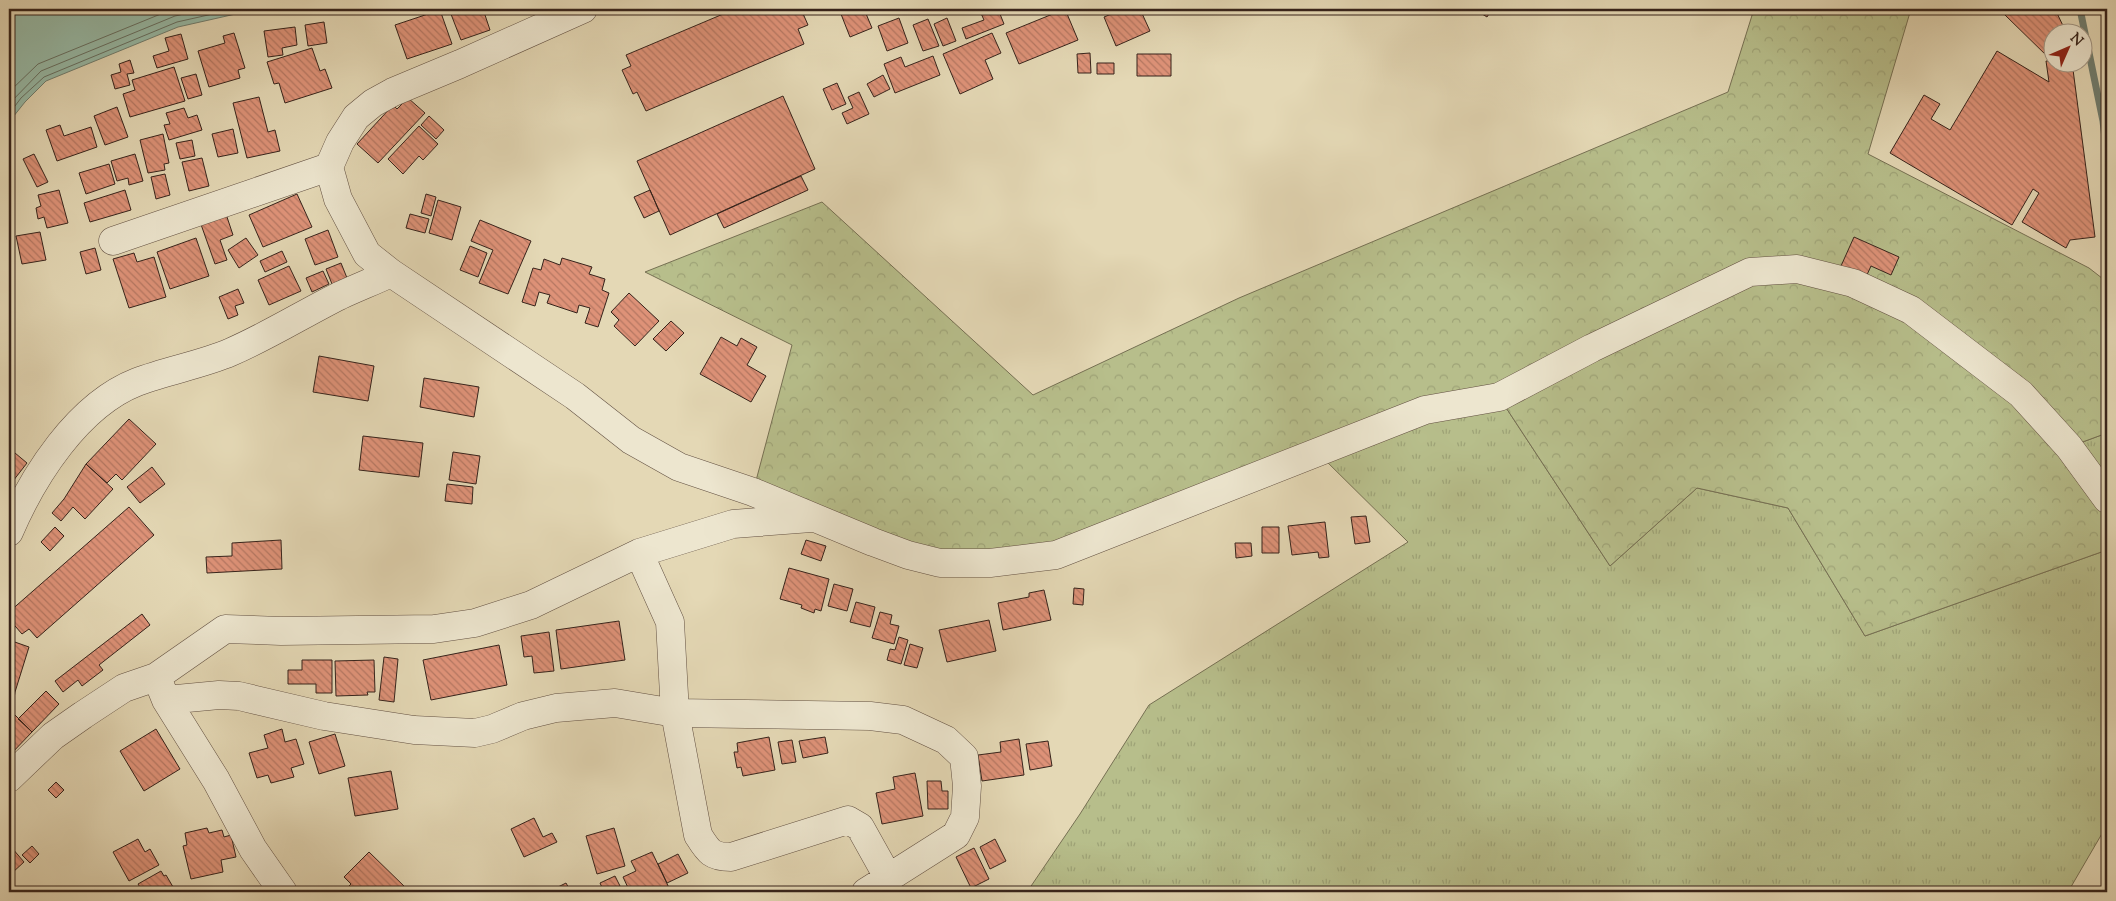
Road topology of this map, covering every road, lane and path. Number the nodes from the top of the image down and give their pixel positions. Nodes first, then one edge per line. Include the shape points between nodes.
1 (583, 9) edge
2 (329, 167) junction
3 (113, 241) dead end
4 (391, 273) junction
5 (2107, 499) edge
6 (818, 517) junction
7 (9, 532) edge
8 (639, 553) junction
9 (161, 688) junction
10 (675, 713) junction
11 (9, 778) edge
12 (877, 886) edge
13 (283, 892) edge

1 - 2 street via 373,103 356,117
2 - 3 street
2 - 4 street via 338,199 367,254
4 - 6 street via 574,396 631,440 679,467
4 - 7 street via 339,296 230,353 136,383 110,396 54,453 22,500
5 - 6 street via 2069,447 2021,394 1973,356 1911,310 1853,283 1798,269 1750,272 1499,397 1425,410 1056,555 990,563 940,563 873,542
6 - 8 street via 732,524
8 - 9 street via 531,604 475,623 434,629 225,628
8 - 10 street via 670,622
9 - 10 street via 239,696 324,716 414,730 475,733 556,708 589,704 615,703
9 - 11 street via 124,688 53,736
9 - 13 street via 253,849
10 - 12 street via 698,835 706,849 716,857 731,857 848,820 860,826
10 - 12 street via 870,716 902,720 946,740 964,757 967,786 965,817 956,835

